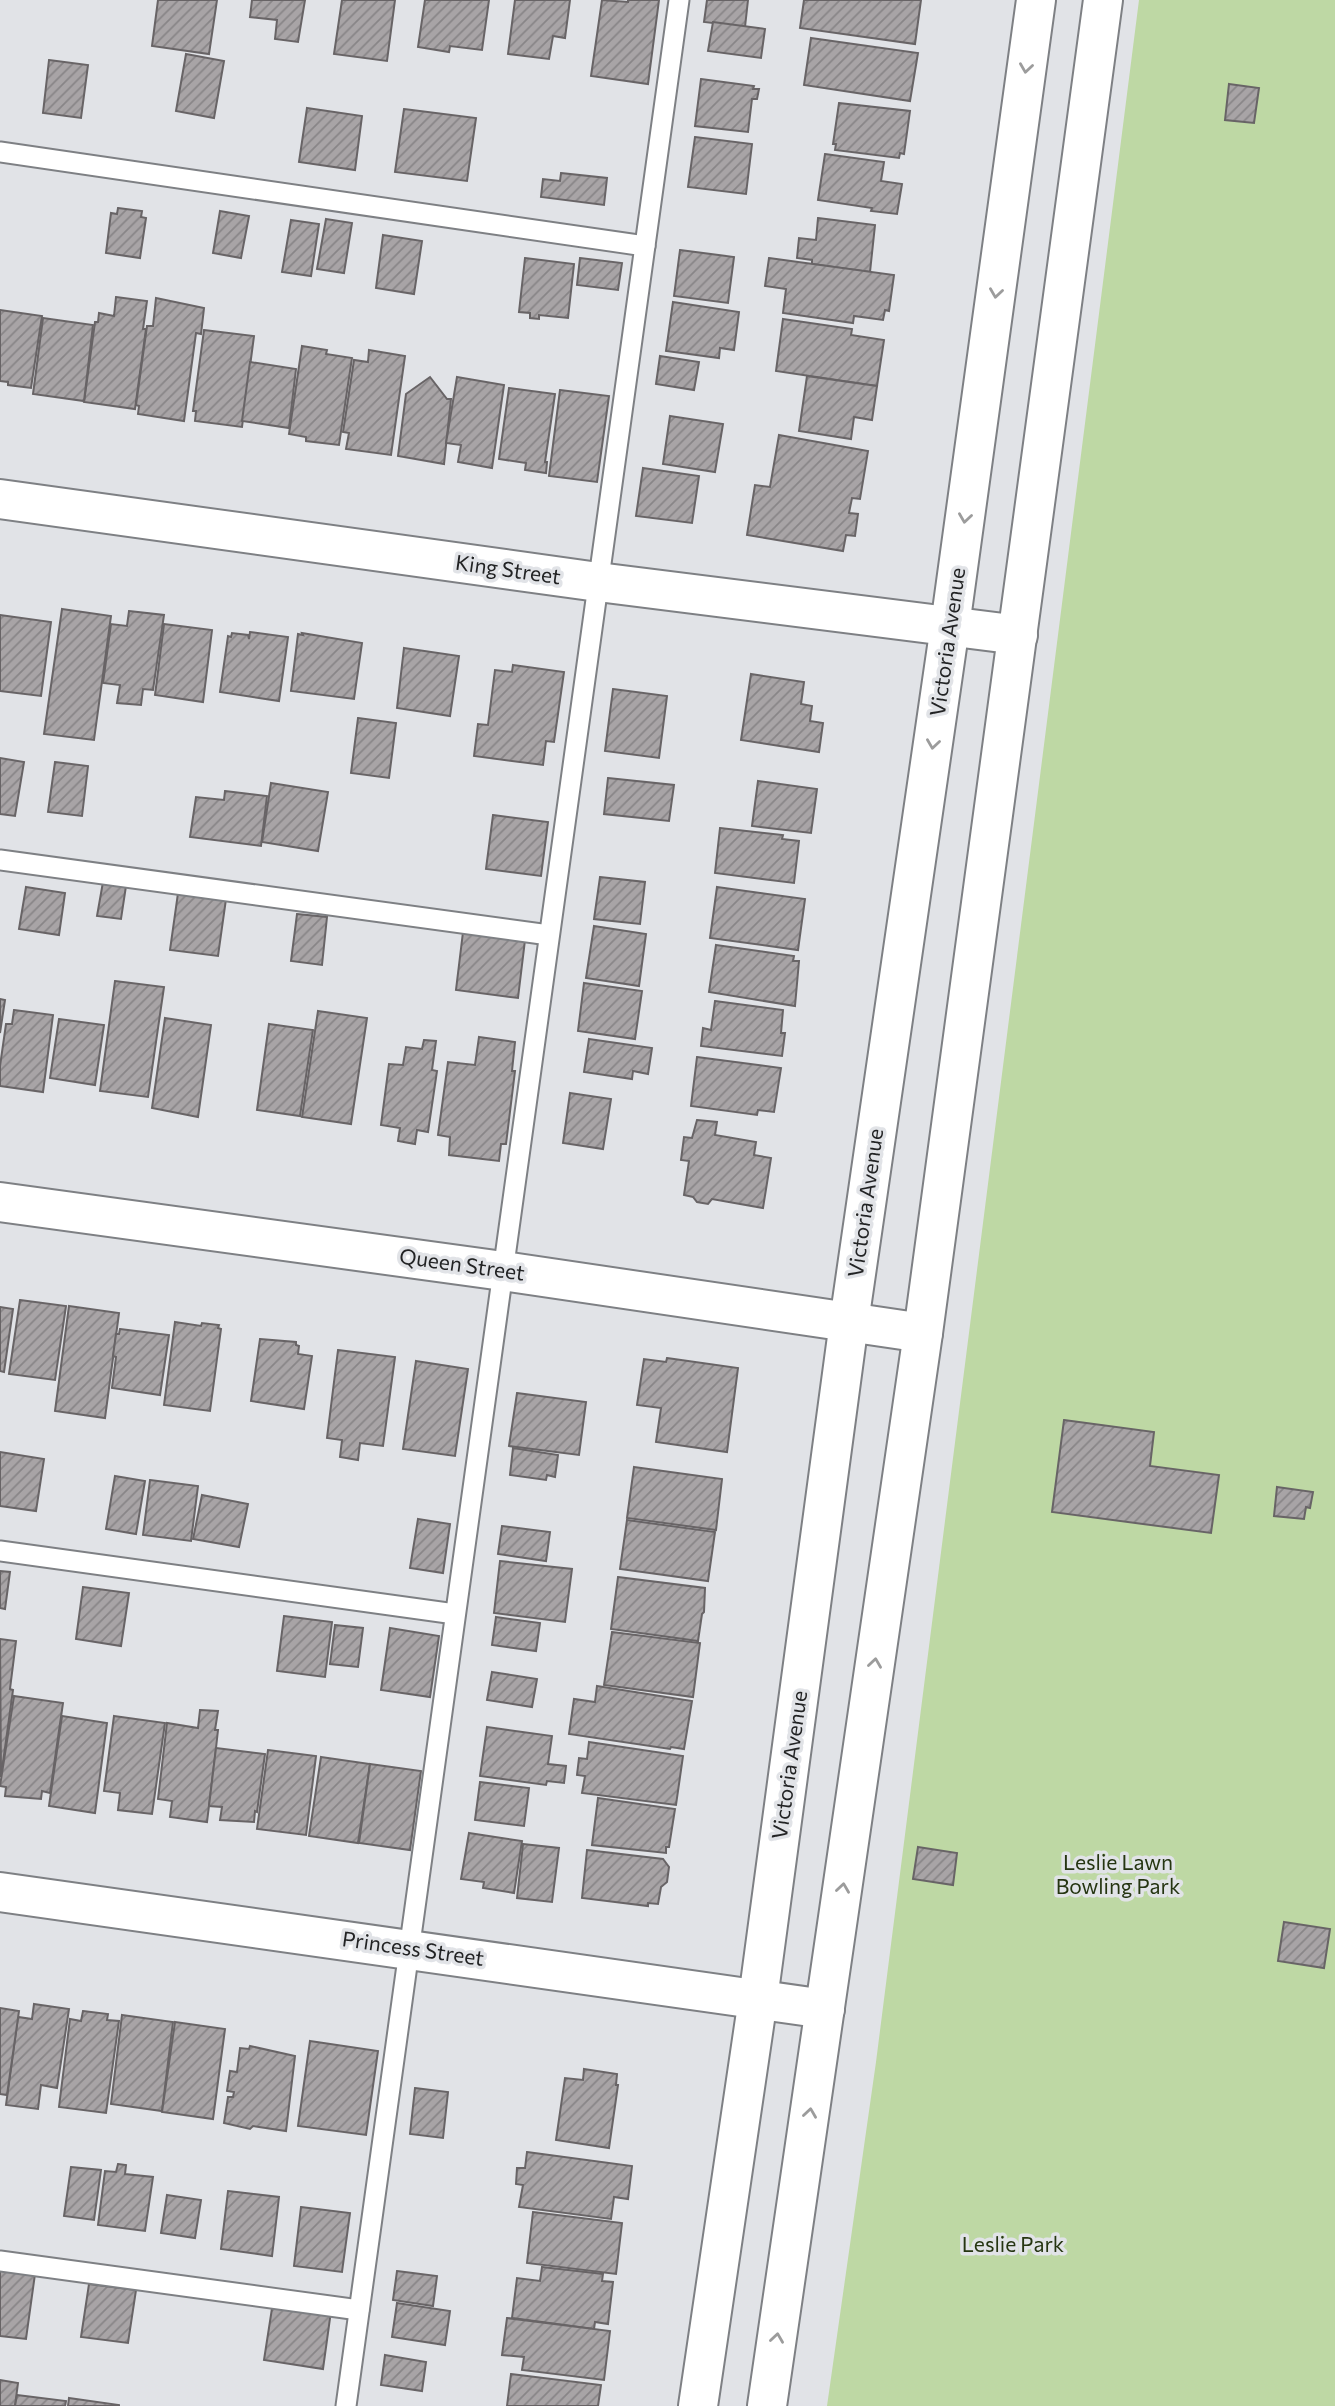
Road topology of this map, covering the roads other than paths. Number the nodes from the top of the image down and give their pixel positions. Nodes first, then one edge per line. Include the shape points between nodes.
1 (679, 0) edge
2 (1036, 0) edge
3 (1103, 0) edge
4 (0, 152) edge
5 (645, 246) junction
6 (0, 499) edge
7 (598, 582) junction
8 (950, 626) junction
9 (1018, 635) junction
10 (0, 860) edge
11 (549, 935) junction
12 (0, 1202) edge
13 (503, 1271) junction
14 (849, 1322) junction
15 (923, 1333) junction
16 (0, 1551) edge
17 (455, 1614) junction
18 (0, 1892) edge
19 (409, 1948) junction
20 (758, 1999) junction
21 (825, 2009) junction
22 (0, 2260) edge
23 (359, 2310) junction
24 (346, 2406) edge
25 (698, 2406) edge
26 (767, 2406) edge

1 - 5 lane
2 -> 8 street, Victoria Avenue
3 - 9 street
4 - 5 lane
5 - 7 lane
6 - 7 street, King Street
7 - 8 street, King Street
7 - 11 lane
8 - 9 street, King Street
8 -> 14 street, Victoria Avenue
9 - 15 street
10 - 11 lane
11 - 13 lane
12 - 13 street, Queen Street
13 - 14 street, Queen Street
13 - 17 lane
14 - 15 street, Queen Street
14 - 20 street, Victoria Avenue
21 -> 15 street
16 - 17 lane
17 - 19 lane
18 - 19 street, Princess Street
19 - 20 street, Princess Street
19 - 23 lane
20 - 21 street, Princess Street
20 - 25 street, Victoria Avenue
26 -> 21 street
22 - 23 lane
23 - 24 lane

